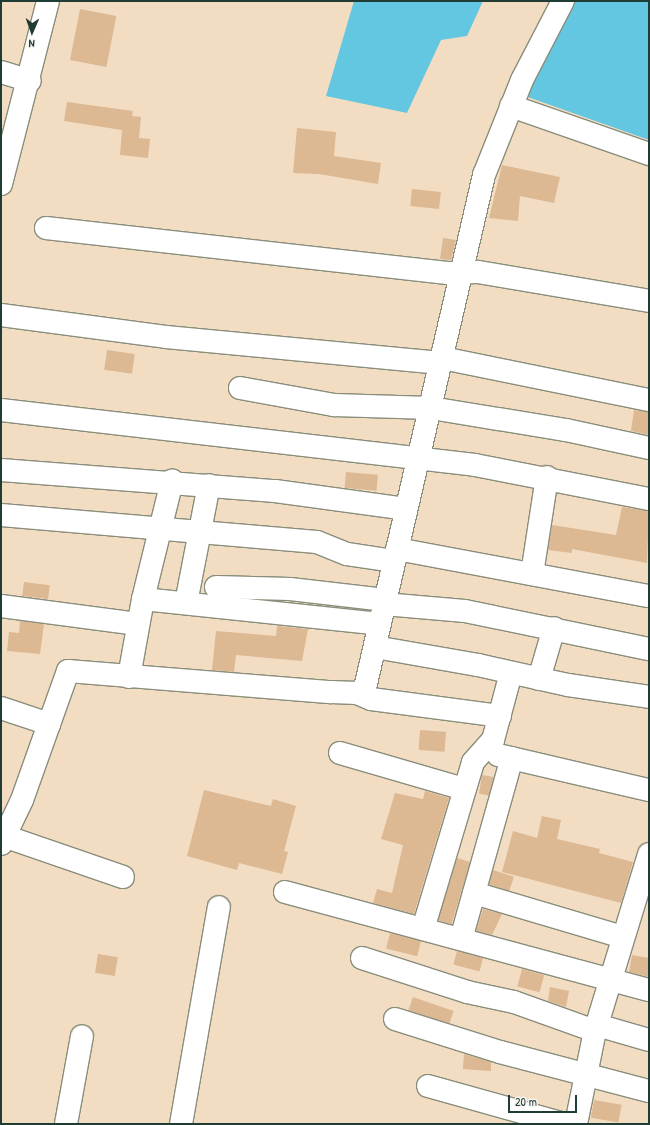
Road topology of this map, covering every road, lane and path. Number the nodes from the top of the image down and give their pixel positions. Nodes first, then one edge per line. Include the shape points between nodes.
1 (48, 1) edge
2 (563, 1) edge
3 (1, 72) edge
4 (30, 81) junction
5 (511, 106) junction
6 (649, 154) edge
7 (1, 184) edge
8 (46, 228) dead end
9 (461, 272) junction
10 (649, 301) edge
11 (1, 315) edge
12 (442, 360) junction
13 (240, 388) dead end
14 (649, 400) edge
15 (431, 408) junction
16 (1, 410) edge
17 (649, 448) edge
18 (419, 458) junction
19 (1, 470) edge
20 (547, 477) junction
21 (172, 481) junction
22 (209, 485) junction
23 (649, 499) edge
24 (406, 509) junction
25 (1, 515) edge
26 (160, 528) junction
27 (199, 531) junction
28 (395, 555) junction
29 (532, 574) junction
30 (216, 588) dead end
31 (649, 596) edge
32 (143, 599) junction
33 (186, 603) junction
34 (1, 606) edge
35 (383, 610) junction
36 (138, 624) junction
37 (554, 628) junction
38 (375, 647) junction
39 (649, 649) edge
40 (511, 673) junction
41 (129, 677) junction
42 (539, 680) junction
43 (357, 693) junction
44 (649, 697) edge
45 (1, 708) edge
46 (500, 716) junction
47 (49, 724) junction
48 (482, 752) junction
49 (340, 753) dead end
50 (512, 758) junction
51 (464, 788) junction
52 (649, 790) edge
53 (2, 838) edge
54 (649, 854) edge
55 (123, 877) dead end
56 (285, 892) dead end
57 (474, 893) junction
58 (219, 907) dead end
59 (423, 928) junction
60 (622, 937) junction
61 (461, 939) junction
62 (362, 958) dead end
63 (610, 980) junction
64 (649, 990) edge
65 (395, 1019) dead end
66 (596, 1028) junction
67 (82, 1036) dead end
68 (649, 1040) edge
69 (586, 1074) junction
70 (428, 1086) dead end
71 (649, 1091) edge
72 (541, 1121) edge
73 (66, 1124) edge
74 (181, 1124) edge
75 (564, 1124) edge
76 (576, 1124) edge

1 - 4 street
2 - 5 street
3 - 4 street
4 - 7 street
5 - 6 street
5 - 9 street via 484,175
8 - 9 street
9 - 10 street via 527,278
9 - 12 street
11 - 12 street via 166,337
12 - 14 street
12 - 15 street
13 - 15 street via 334,405
15 - 17 street via 566,430
15 - 18 street
16 - 18 street
18 - 20 street
18 - 24 street
19 - 21 street
20 - 23 street
20 - 29 street
21 - 22 street
21 - 26 street
22 - 24 street
22 - 27 street
24 - 28 street
25 - 26 street
26 - 27 street
26 - 32 street
27 - 28 street via 318,542 347,554
27 - 33 street
28 - 29 street
28 - 35 street
29 - 31 street
30 - 35 street via 295,590
32 - 33 street
32 - 36 street
33 - 35 street
34 - 36 street
35 - 37 street via 465,611
35 - 38 street
36 - 41 street
37 - 39 street
37 - 42 street
38 - 40 street
38 - 43 street via 367,683
40 - 42 street
40 - 46 street
41 - 43 street
41 - 47 street via 68,671
42 - 44 street
43 - 46 street via 371,699
45 - 47 street
46 - 48 street via 493,740
47 - 53 street
48 - 50 street
48 - 51 street via 473,762
49 - 51 street
50 - 52 street
50 - 57 street
51 - 59 street
53 - 55 street
54 - 60 street
56 - 59 street
57 - 60 street
57 - 61 street
58 - 74 street
59 - 61 street
60 - 63 street
61 - 63 street
62 - 66 street via 466,992 514,1002
63 - 64 street
63 - 66 street
65 - 69 street
66 - 68 street
66 - 69 street
67 - 73 street
69 - 71 street
69 - 76 street
70 - 72 street
72 - 75 street

